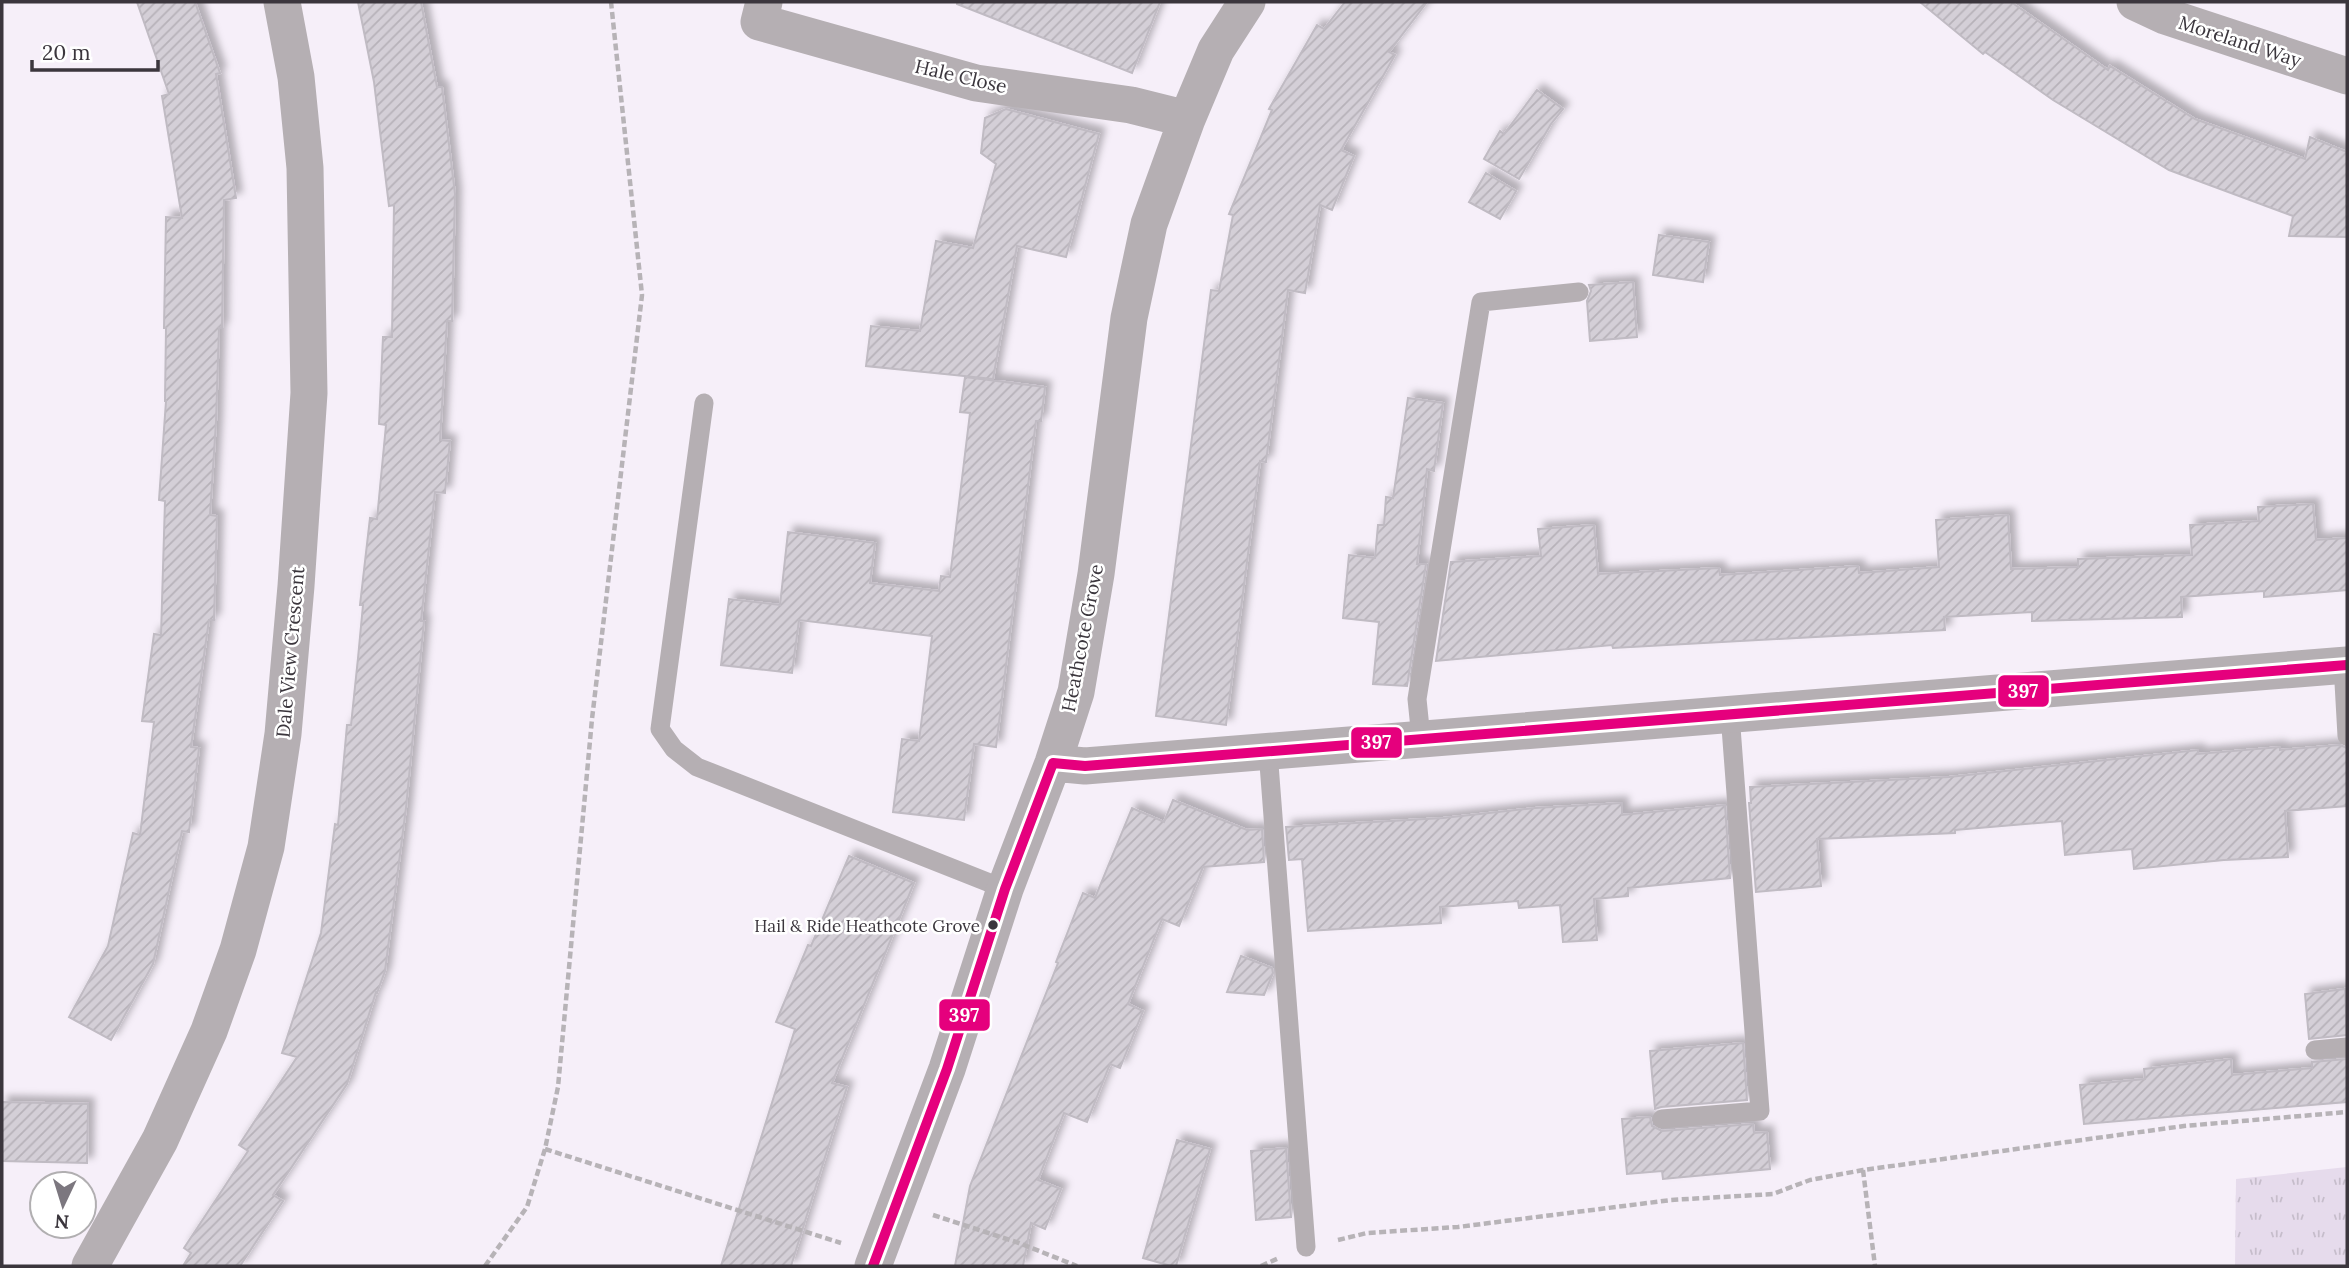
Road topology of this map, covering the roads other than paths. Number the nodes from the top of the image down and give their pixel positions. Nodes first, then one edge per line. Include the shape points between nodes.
1 (282, 2) edge
2 (764, 2) edge
3 (1247, 2) edge
4 (2135, 2) edge
5 (2347, 76) edge
6 (1187, 119) junction
7 (1579, 292) dead end
8 (704, 403) dead end
9 (2345, 665) edge
10 (1730, 714) junction
11 (2347, 736) edge
12 (1421, 738) junction
13 (1268, 751) junction
14 (1053, 763) junction
15 (1005, 889) junction
16 (2347, 1046) edge
17 (2315, 1050) dead end
18 (1662, 1119) dead end
19 (1306, 1247) road end
20 (874, 1260) edge
21 (90, 1266) edge

1 - 21 street, Dale View Crescent via 296,77 305,168 309,393 284,734 266,847 214,1019 160,1140
2 - 6 street, Hale Close via 759,22 976,83 1131,105
3 - 6 street, Heathcote Grove via 1216,50
4 - 5 street, Moreland Way
6 - 14 street, Heathcote Grove via 1149,224 1129,318 1076,692
7 - 12 lane via 1481,302 1417,699
8 - 15 lane via 660,729 674,749 696,767
9 - 10 street
9 - 11 lane
10 - 12 street
10 - 18 lane via 1760,1111
12 - 13 street
13 - 14 street via 1085,765
13 - 19 lane
14 - 15 street, Heathcote Grove
15 - 20 street, Heathcote Grove via 947,1069
16 - 17 lane

